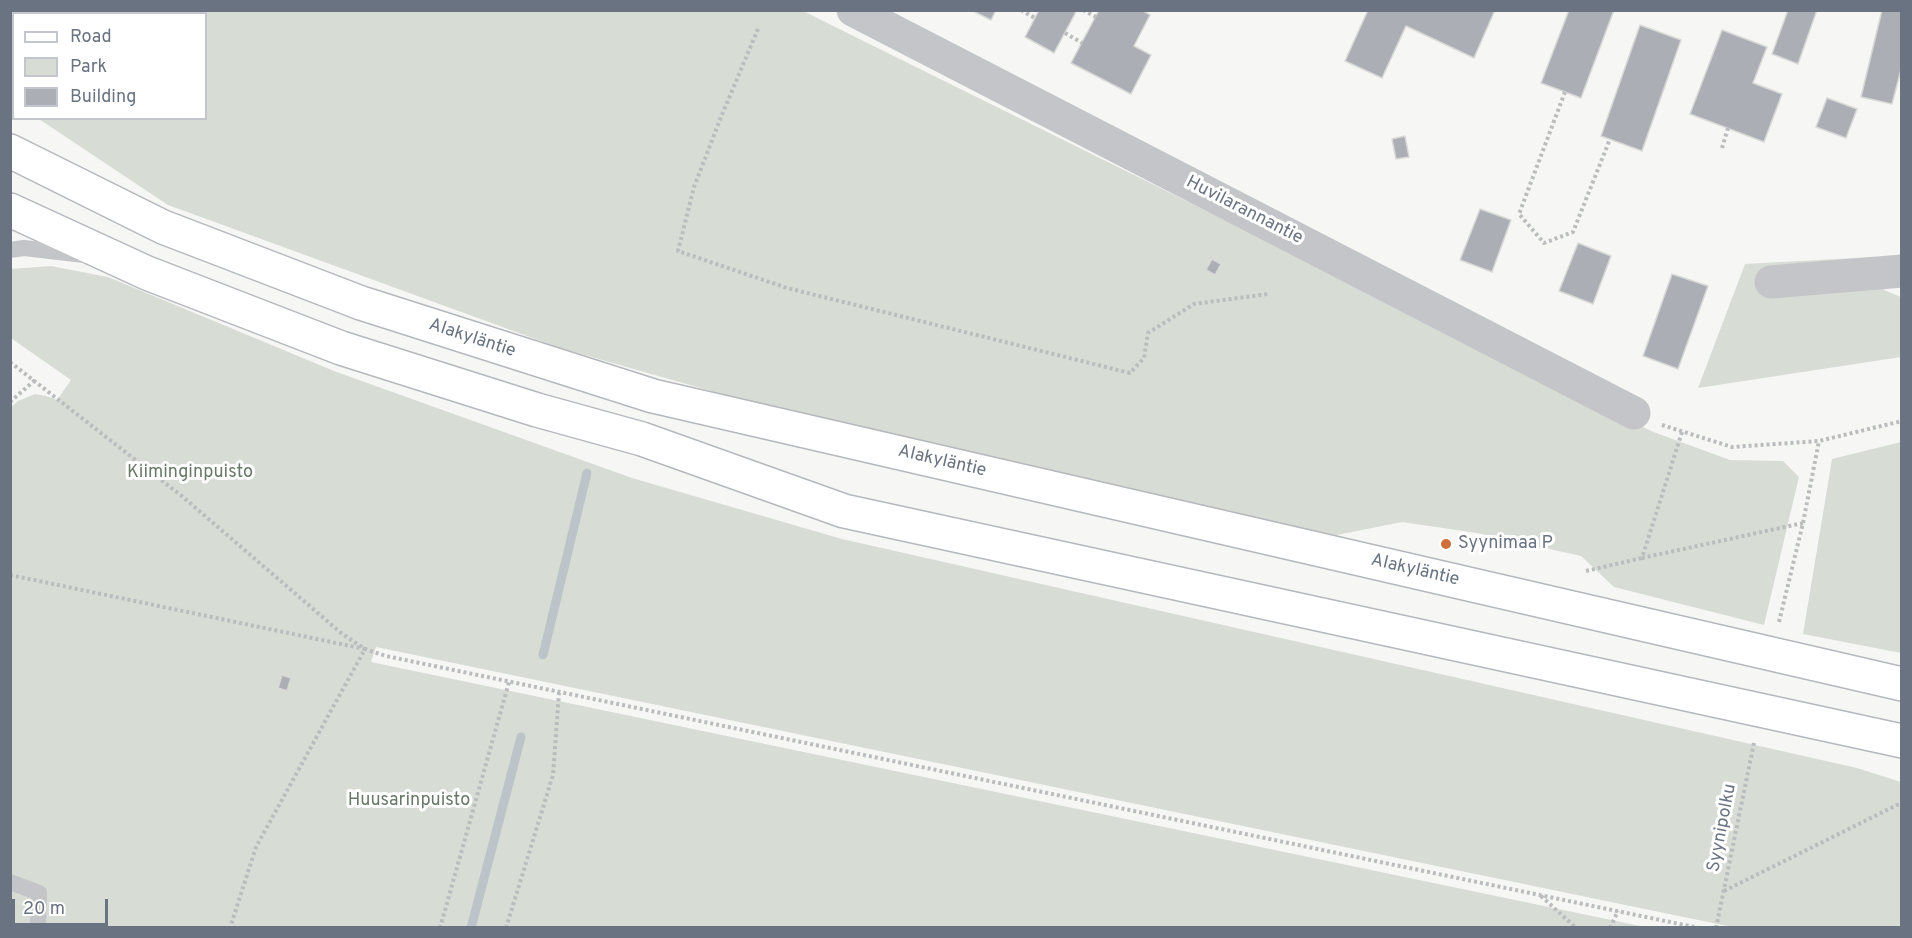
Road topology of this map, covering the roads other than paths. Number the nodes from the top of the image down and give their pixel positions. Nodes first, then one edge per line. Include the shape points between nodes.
1 (853, 10) edge
2 (10, 151) edge
3 (10, 210) edge
4 (10, 250) edge
5 (114, 259) junction
6 (1902, 271) edge
7 (1771, 282) dead end
8 (1634, 413) road end
9 (1902, 684) edge
10 (1902, 741) edge
11 (10, 882) edge
12 (38, 927) edge

1 - 8 street, Huvilarannantie
2 - 9 main road, Alakyläntie via 163,227 350,299 653,396
3 - 5 main road
4 - 5 lane via 24,248
5 - 10 main road via 341,348 642,439 844,511
6 - 7 street
11 - 12 lane via 39,893

